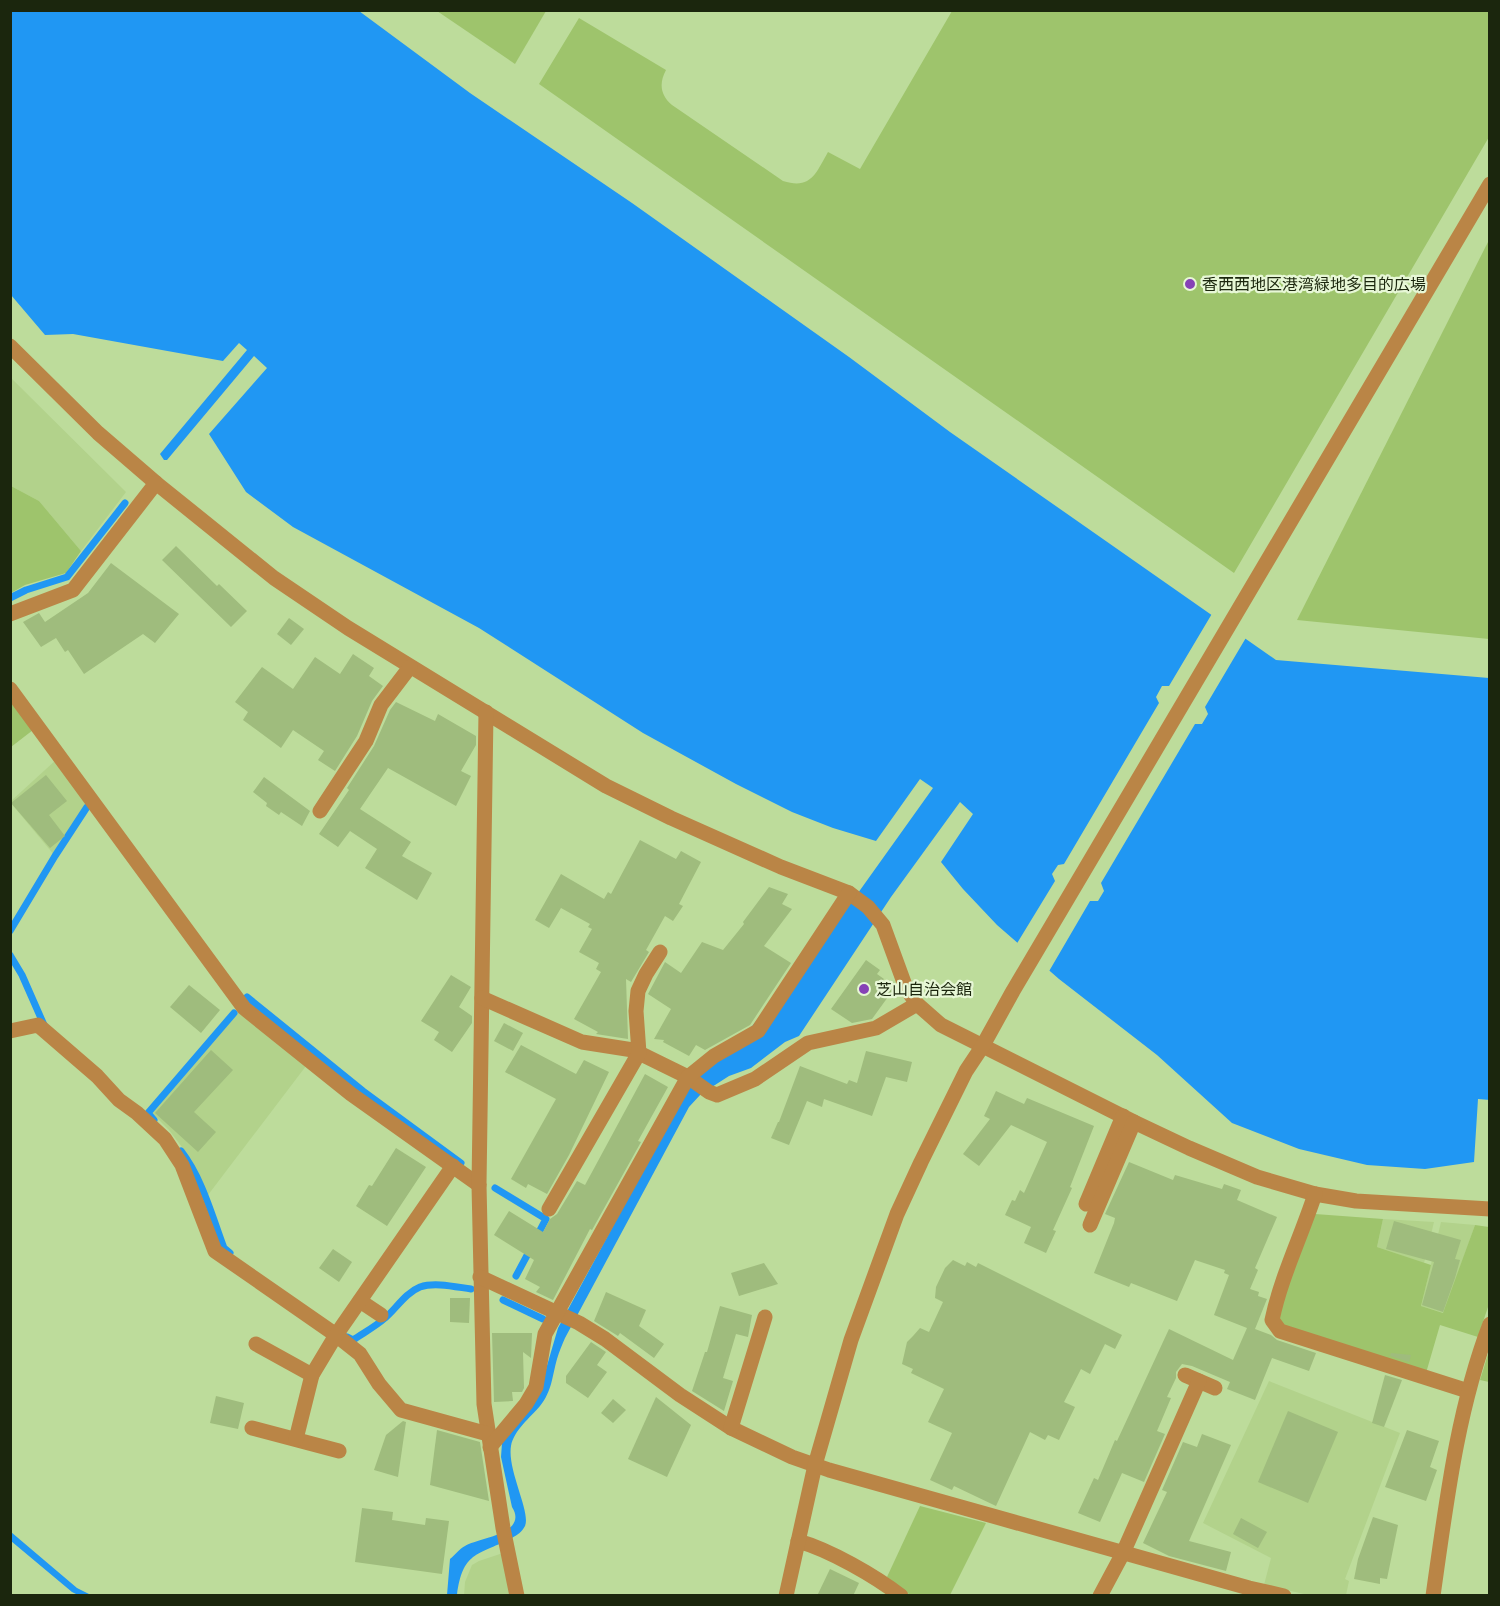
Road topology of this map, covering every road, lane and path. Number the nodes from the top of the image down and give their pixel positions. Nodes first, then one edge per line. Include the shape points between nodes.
1 (1490, 184) edge
2 (10, 346) edge
3 (156, 483) junction
4 (10, 614) edge
5 (410, 667) junction
6 (10, 689) edge
7 (486, 712) junction
8 (320, 811) dead end
9 (849, 893) junction
10 (660, 952) dead end
11 (482, 998) junction
12 (917, 1004) junction
13 (10, 1032) edge
14 (982, 1047) junction
15 (639, 1053) junction
16 (688, 1077) junction
17 (1129, 1119) junction
18 (453, 1166) junction
19 (479, 1185) junction
20 (1315, 1194) junction
21 (1086, 1204) dead end
22 (549, 1209) dead end
23 (1490, 1209) edge
24 (1090, 1225) dead end
25 (480, 1277) junction
26 (360, 1302) junction
27 (557, 1311) junction
28 (381, 1315) dead end
29 (765, 1317) dead end
30 (1490, 1324) edge
31 (336, 1335) junction
32 (256, 1344) dead end
33 (312, 1375) junction
34 (1215, 1388) dead end
35 (1468, 1391) junction
36 (252, 1428) dead end
37 (731, 1428) junction
38 (296, 1439) junction
39 (489, 1441) junction
40 (339, 1451) dead end
41 (815, 1465) junction
42 (798, 1541) junction
43 (1123, 1553) junction
44 (1248, 1592) edge
45 (517, 1596) edge
46 (786, 1596) edge
47 (901, 1596) edge
48 (1100, 1596) edge
49 (1284, 1596) edge
50 (1433, 1596) edge

1 - 14 street
2 - 3 street via 98,433
3 - 4 street via 73,590
3 - 5 street via 274,578
5 - 7 street
5 - 8 street via 381,705 366,741
6 - 18 street via 244,1008 351,1094
7 - 9 street via 606,786 781,867
7 - 11 street
9 - 12 street via 883,925 906,988
9 - 16 street via 758,1031 714,1056
10 - 15 street via 638,991
11 - 15 street via 582,1042
11 - 19 street
12 - 14 street via 941,1024
12 - 16 street via 876,1028 808,1043 755,1079 717,1095
13 - 31 street via 38,1025 165,1139 182,1165 215,1251
14 - 17 street
14 - 41 street via 947,1108 897,1214 851,1340
15 - 16 street
15 - 22 street
16 - 27 street
17 - 20 street via 1257,1177
17 - 21 street
17 - 24 street
18 - 19 street
18 - 26 street
19 - 25 street
20 - 23 street via 1356,1201
20 - 35 street via 1272,1320 1280,1330
25 - 27 street
25 - 39 street via 483,1404
26 - 28 street
26 - 31 street
27 - 37 street via 605,1339
27 - 39 street via 545,1334 537,1387 526,1404
29 - 37 street
30 - 35 street
31 - 33 street
31 - 39 street via 360,1354 401,1410
32 - 33 street
33 - 38 street
34 - 43 street via 1192,1378
35 - 50 street
36 - 38 street
37 - 41 street
38 - 40 street
39 - 45 street
41 - 42 street
41 - 43 street
42 - 46 street
42 - 47 street via 813,1545
43 - 44 street
43 - 48 street
44 - 49 street

